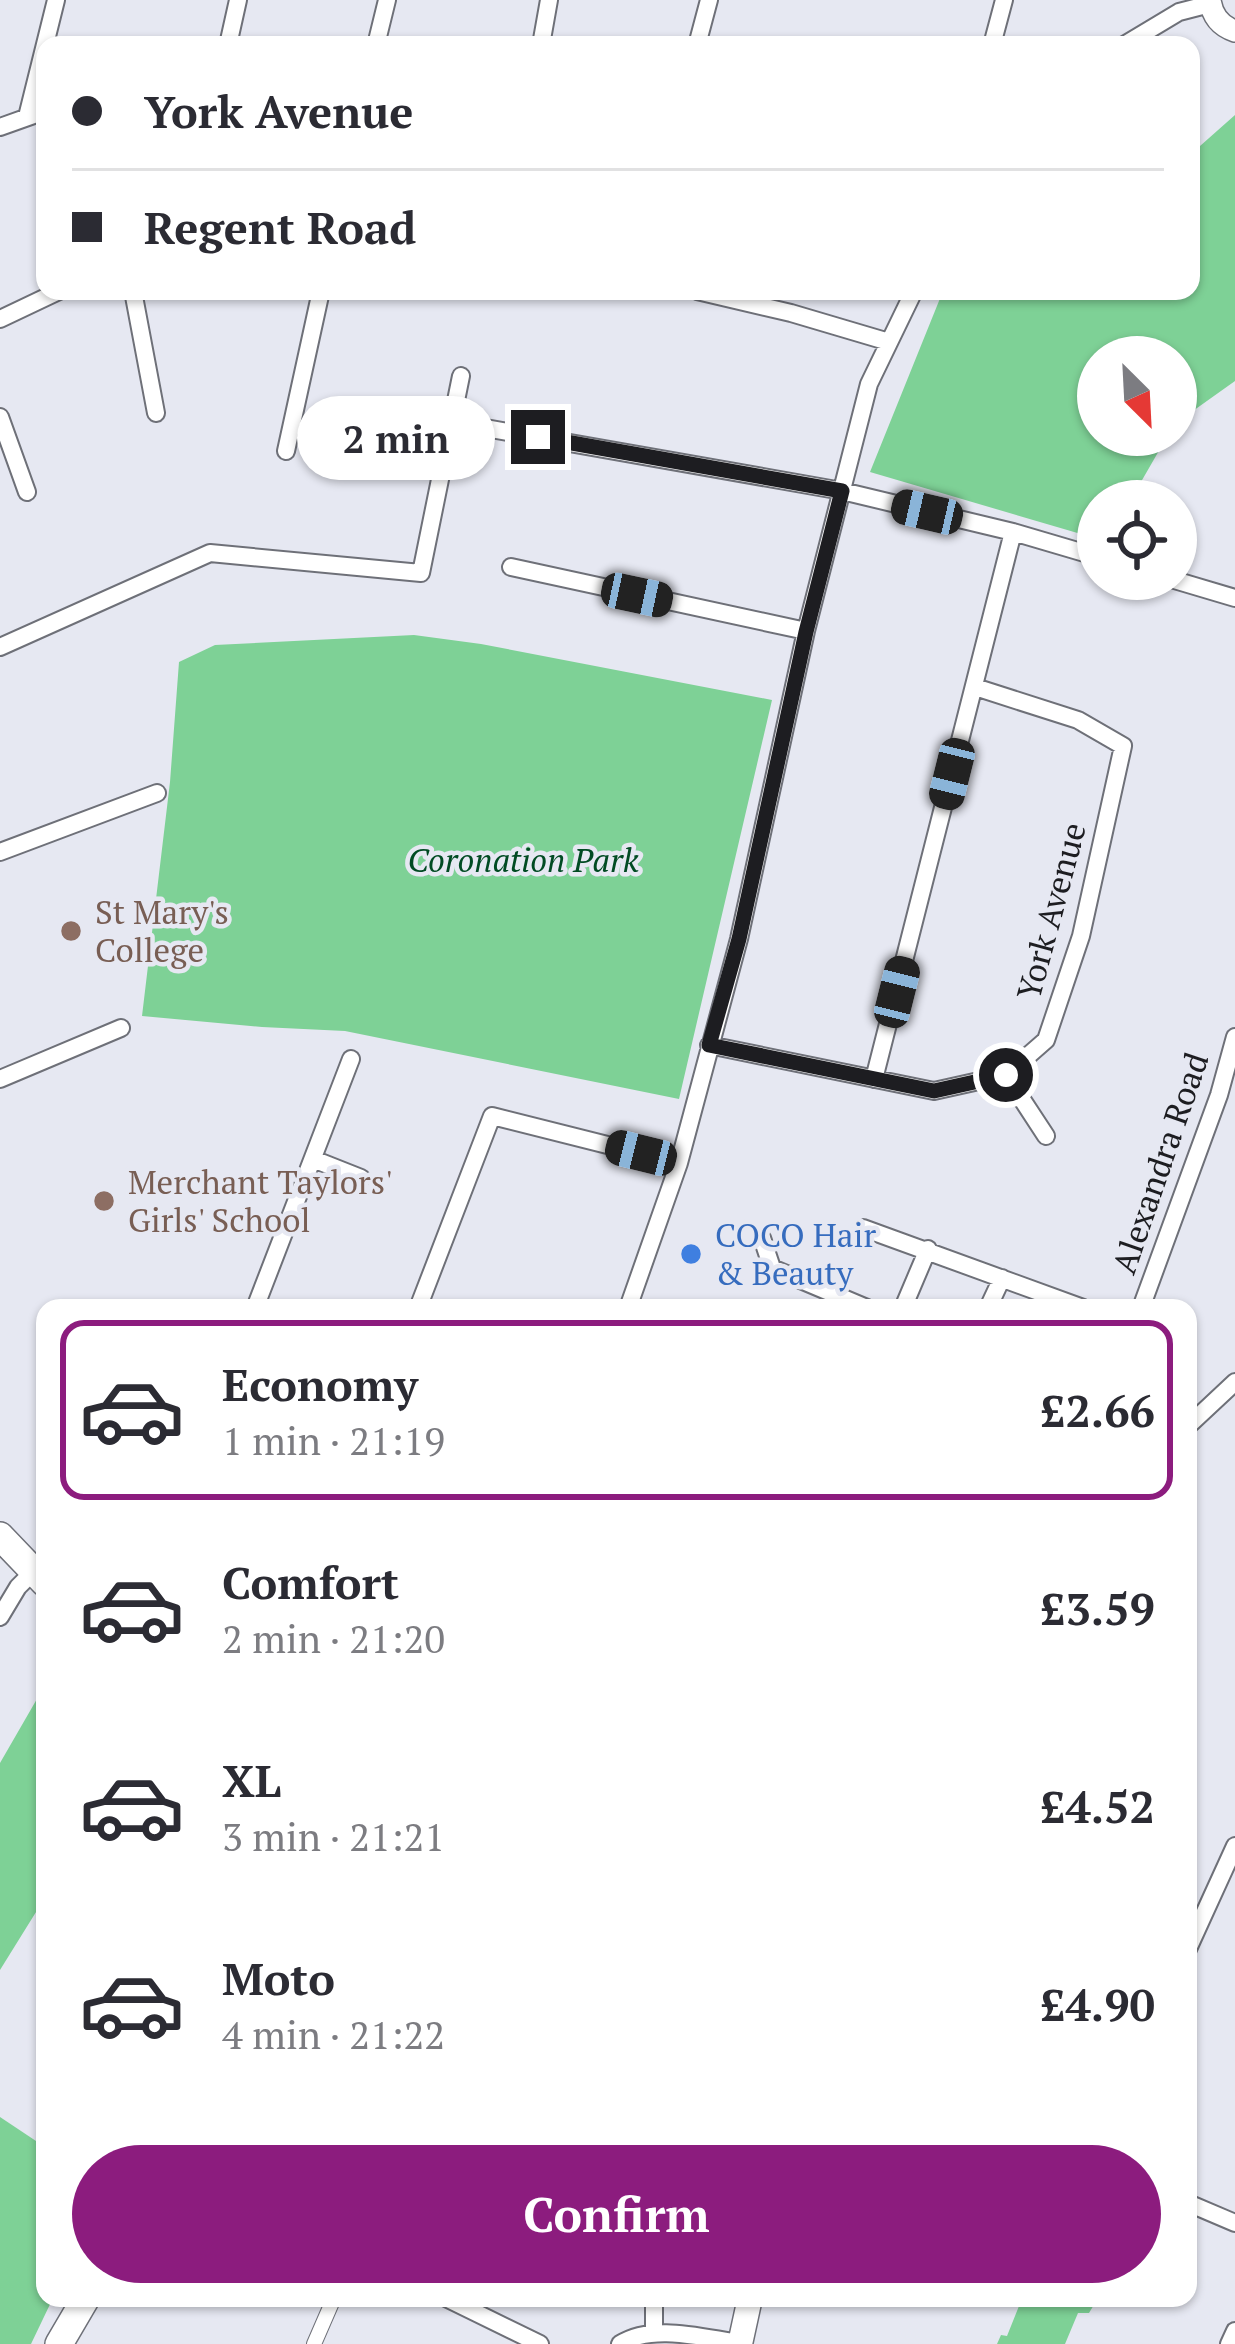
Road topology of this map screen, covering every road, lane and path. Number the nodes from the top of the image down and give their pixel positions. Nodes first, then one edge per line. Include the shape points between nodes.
1 (56, 0) edge
2 (238, 0) edge
3 (387, 0) edge
4 (549, 0) edge
5 (709, 0) edge
6 (1004, 0) edge
7 (1210, 2) edge
8 (1235, 31) edge
9 (47, 36) edge
10 (230, 36) edge
11 (378, 36) edge
12 (543, 36) edge
13 (699, 36) edge
14 (994, 36) edge
15 (1139, 36) edge
16 (36, 78) edge
17 (36, 114) edge
18 (26, 117) junction
19 (0, 127) edge
20 (40, 300) edge
21 (135, 300) edge
22 (319, 300) edge
23 (735, 300) edge
24 (910, 300) edge
25 (0, 319) edge
26 (889, 342) junction
27 (461, 376) dead end
28 (156, 413) dead end
29 (0, 417) edge
30 (452, 422) junction
31 (286, 451) dead end
32 (842, 491) junction
33 (27, 492) dead end
34 (1013, 532) junction
35 (1077, 551) edge
36 (511, 567) dead end
37 (1197, 587) edge
38 (1235, 598) edge
39 (806, 632) junction
40 (0, 647) edge
41 (975, 687) junction
42 (157, 793) dead end
43 (0, 852) edge
44 (122, 1028) dead end
45 (1235, 1037) edge
46 (709, 1045) junction
47 (350, 1059) dead end
48 (1006, 1075) junction
49 (874, 1078) junction
50 (0, 1079) edge
51 (1046, 1136) dead end
52 (313, 1160) junction
53 (679, 1162) junction
54 (361, 1178) dead end
55 (863, 1228) dead end
56 (762, 1238) dead end
57 (928, 1250) junction
58 (1001, 1278) junction
59 (259, 1299) edge
60 (421, 1299) edge
61 (631, 1299) edge
62 (846, 1299) edge
63 (907, 1299) edge
64 (992, 1299) edge
65 (1058, 1299) edge
66 (1144, 1299) edge
67 (1235, 1382) edge
68 (1197, 1418) edge
69 (0, 1536) edge
70 (36, 1574) edge
71 (36, 1578) edge
72 (0, 1617) edge
73 (1235, 1846) edge
74 (1197, 1929) edge
75 (1197, 2208) edge
76 (1235, 2223) edge
77 (81, 2307) edge
78 (330, 2307) edge
79 (464, 2307) edge
80 (654, 2307) edge
81 (748, 2307) edge
82 (1235, 2330) edge
83 (654, 2332) junction
84 (740, 2343) edge
85 (59, 2344) edge
86 (314, 2344) edge
87 (540, 2344) edge
88 (620, 2344) edge
89 (1229, 2344) edge

1 - 9 street
2 - 10 street
3 - 11 street
4 - 12 street
5 - 13 street
6 - 14 street
7 - 8 street via 1220,23
7 - 15 street
16 - 18 street
17 - 18 street
18 - 19 street
20 - 25 street
21 - 28 street
22 - 31 street
23 - 26 street
24 - 26 street
26 - 32 street via 869,384
27 - 30 street
29 - 33 street
30 - 32 street
30 - 40 street via 421,572 210,553
32 - 34 street
32 - 39 street
34 - 35 street
34 - 41 street
36 - 39 street
37 - 38 street
39 - 46 street
41 - 48 street, York Avenue via 1078,721 1124,746 1081,936 1046,1040
41 - 49 street
42 - 43 street
44 - 50 street
45 - 66 street, Alexandra Road
46 - 49 street
46 - 53 street
47 - 52 street
48 - 49 street via 934,1091
48 - 51 street
52 - 54 street
52 - 59 street
53 - 60 street via 492,1117
53 - 61 street
55 - 57 street
56 - 62 street via 772,1268
57 - 58 street
57 - 63 street
58 - 64 street
58 - 65 street
67 - 68 street
69 - 70 highway
71 - 72 street via 18,1587
73 - 74 street
75 - 76 street
77 - 85 highway
78 - 86 street
79 - 87 street
80 - 83 street
81 - 84 main road
82 - 89 street
83 - 84 street
83 - 88 street

